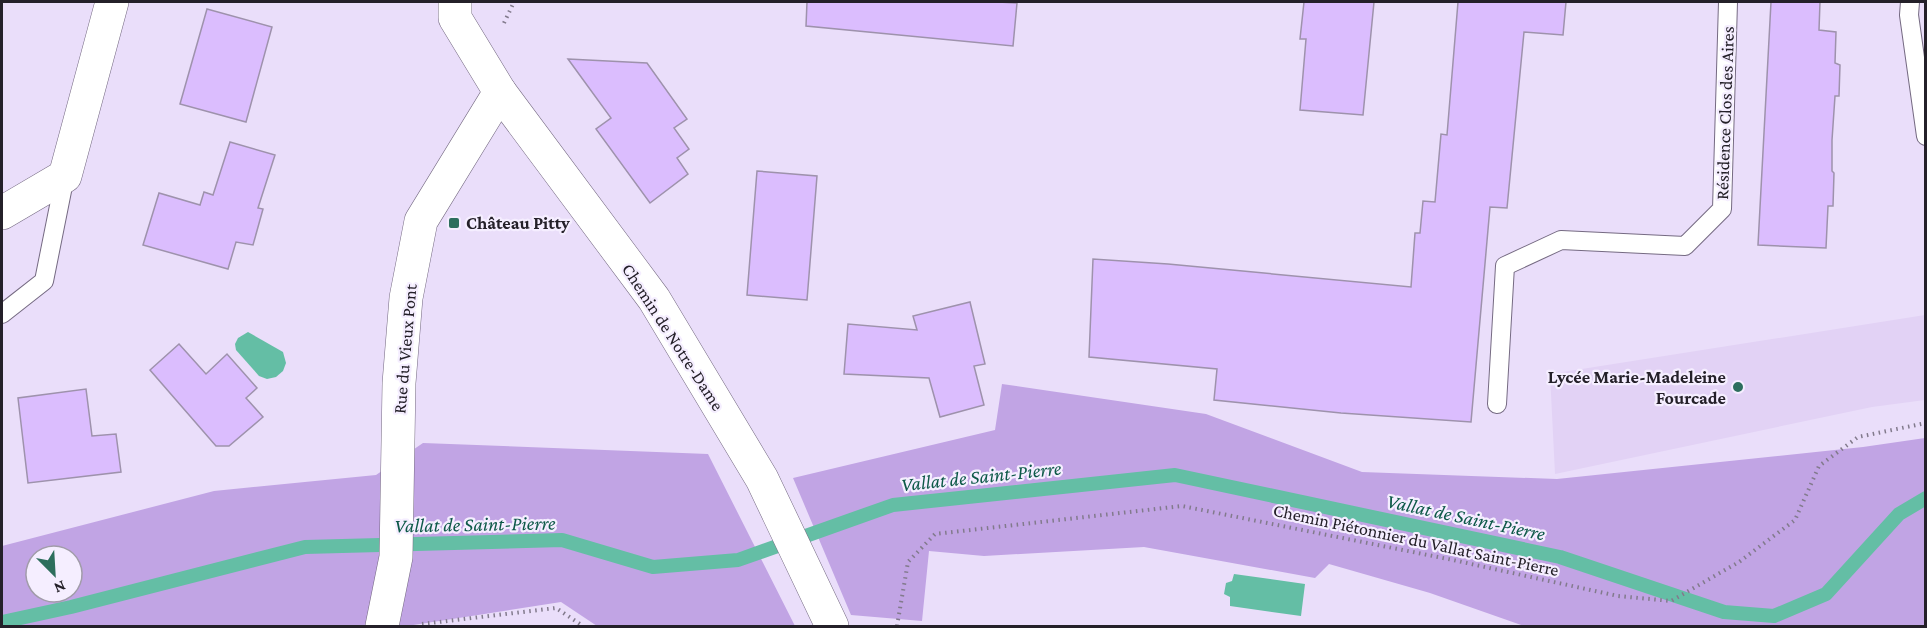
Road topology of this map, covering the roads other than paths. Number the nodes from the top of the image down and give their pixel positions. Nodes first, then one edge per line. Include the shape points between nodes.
1 (112, 2) edge
2 (455, 2) edge
3 (1728, 2) edge
4 (1910, 2) edge
5 (500, 92) junction
6 (1926, 136) edge
7 (65, 176) junction
8 (2, 213) edge
9 (2, 314) edge
10 (1497, 404) dead end
11 (831, 624) edge
12 (382, 627) edge

1 - 7 street
2 - 5 street, Chemin de Notre-Dame via 455,18
3 - 10 lane, Résidence Clos des Aires via 1722,208 1684,246 1561,240 1505,266
4 - 6 lane
5 - 11 street, Chemin de Notre-Dame via 654,299 762,478
5 - 12 street, Rue du Vieux Pont via 421,221 406,298 399,383 396,544
7 - 8 street
7 - 9 lane via 44,281

